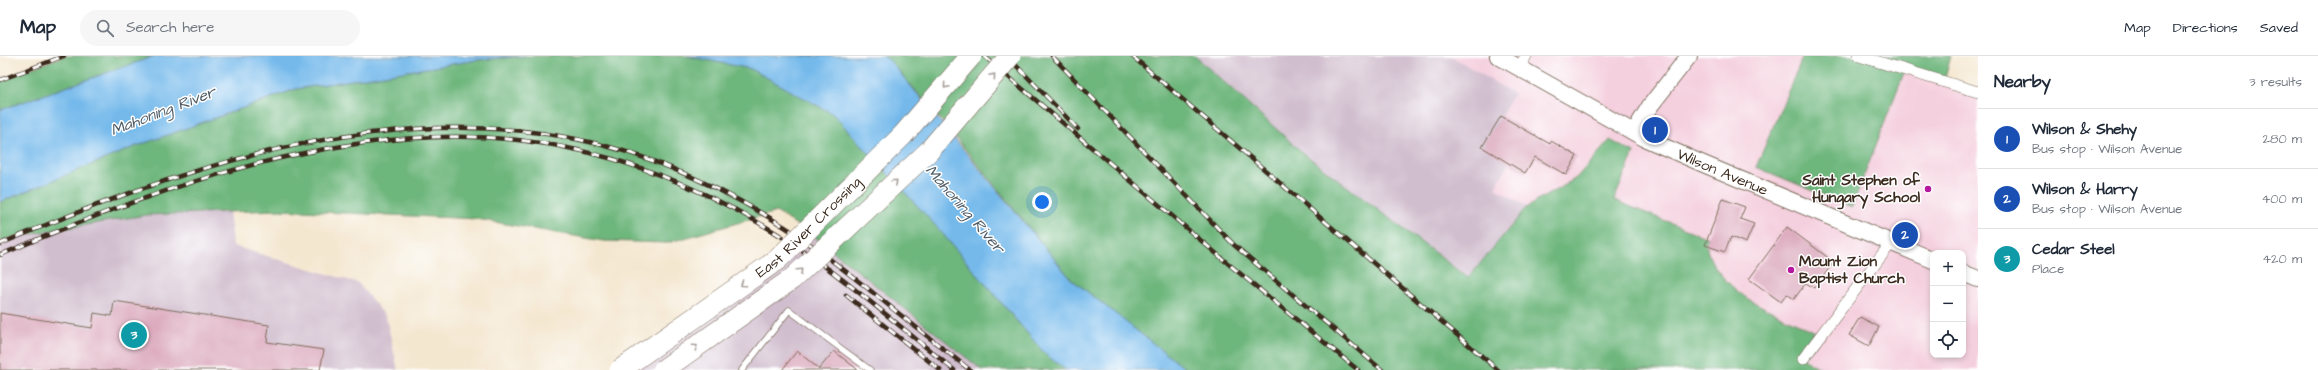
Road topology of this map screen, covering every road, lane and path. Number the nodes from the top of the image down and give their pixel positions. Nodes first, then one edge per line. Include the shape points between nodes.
1 (971, 56) edge
2 (1010, 56) edge
3 (1498, 56) edge
4 (1689, 56) edge
5 (1859, 56) edge
6 (1522, 62) edge
7 (1978, 92) edge
8 (1634, 132) junction
9 (1892, 243) junction
10 (1930, 259) edge
11 (1966, 274) edge
12 (1978, 279) edge
13 (1803, 359) dead end
14 (620, 370) edge
15 (663, 370) edge
16 (742, 370) edge
17 (870, 370) edge

1 -> 14 highway, East River Crossing, bridge via 903,135 777,260
15 -> 2 highway, East River Crossing, bridge via 792,279 929,151
3 - 6 main road, Wilson Avenue
4 - 8 main road via 1650,106
5 - 7 street
6 - 8 main road, Wilson Avenue
8 - 9 main road, Wilson Avenue
9 - 10 main road, Wilson Avenue
9 - 13 street
11 - 12 main road
16 - 17 lane via 789,310

